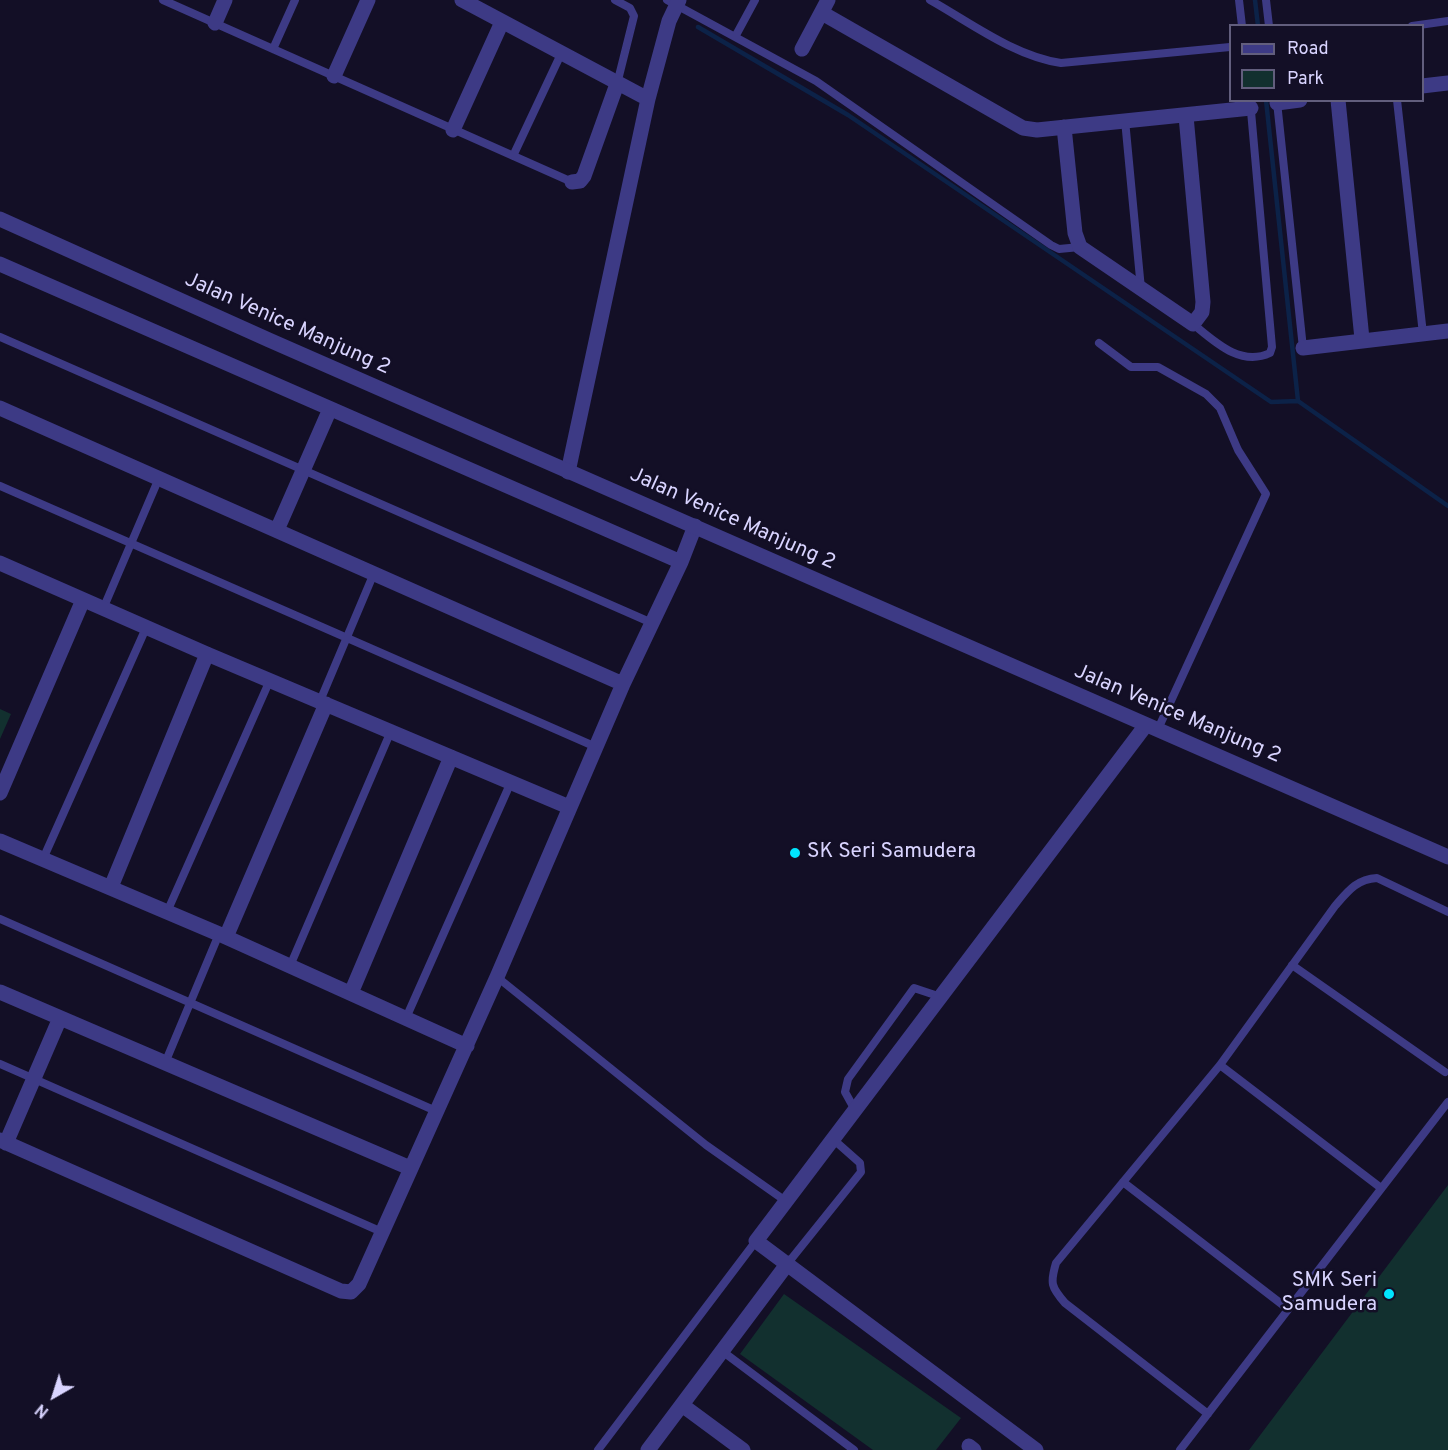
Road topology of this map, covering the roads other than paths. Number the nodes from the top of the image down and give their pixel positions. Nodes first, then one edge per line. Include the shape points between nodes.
1 (164, 0) edge
2 (225, 0) edge
3 (295, 0) edge
4 (368, 0) edge
5 (462, 0) edge
6 (615, 0) edge
7 (755, 0) edge
8 (930, 0) edge
9 (1239, 0) edge
10 (1266, 0) edge
11 (674, 2) edge
12 (825, 7) edge
13 (1448, 21) edge
14 (502, 22) junction
15 (215, 23) junction
16 (1242, 24) edge
17 (1269, 24) edge
18 (1424, 24) edge
19 (735, 37) junction
20 (1229, 47) edge
21 (273, 49) junction
22 (802, 49) dead end
23 (561, 54) junction
24 (334, 76) junction
25 (1448, 83) edge
26 (617, 84) junction
27 (1424, 86) edge
28 (648, 99) junction
29 (1277, 102) edge
30 (1338, 102) edge
31 (1397, 102) edge
32 (1250, 104) edge
33 (1186, 116) junction
34 (1125, 120) junction
35 (1065, 128) junction
36 (453, 130) junction
37 (513, 156) junction
38 (572, 182) joint
39 (0, 219) edge
40 (1080, 247) junction
41 (0, 264) edge
42 (1141, 289) junction
43 (1193, 324) junction
44 (1448, 331) edge
45 (1424, 334) junction
46 (0, 338) edge
47 (1362, 339) junction
48 (1100, 343) dead end
49 (1303, 348) joint
50 (0, 408) edge
51 (330, 409) junction
52 (303, 469) junction
53 (568, 472) junction
54 (159, 478) junction
55 (0, 486) edge
56 (695, 526) junction
57 (277, 531) junction
58 (131, 542) junction
59 (0, 562) edge
60 (681, 562) junction
61 (374, 573) junction
62 (83, 600) junction
63 (103, 609) junction
64 (652, 623) junction
65 (146, 628) junction
66 (347, 637) junction
67 (207, 654) junction
68 (270, 681) junction
69 (623, 684) junction
70 (323, 703) junction
71 (1152, 727) junction
72 (391, 731) junction
73 (596, 747) junction
74 (452, 757) junction
75 (512, 782) junction
76 (0, 793) edge
77 (569, 807) junction
78 (0, 841) edge
79 (1448, 857) edge
80 (44, 859) junction
81 (111, 888) junction
82 (167, 912) junction
83 (1448, 912) edge
84 (0, 919) edge
85 (222, 936) junction
86 (1292, 965) junction
87 (290, 966) junction
88 (497, 977) junction
89 (0, 992) edge
90 (351, 993) junction
91 (941, 997) junction
92 (190, 1002) junction
93 (60, 1017) junction
94 (406, 1018) junction
95 (467, 1046) junction
96 (165, 1063) junction
97 (0, 1064) edge
98 (1220, 1065) junction
99 (1444, 1072) dead end
100 (34, 1078) junction
101 (1448, 1102) edge
102 (855, 1111) junction
103 (436, 1112) junction
104 (834, 1140) junction
105 (3, 1142) edge
106 (410, 1168) junction
107 (1123, 1182) junction
108 (1381, 1188) junction
109 (787, 1202) junction
110 (382, 1232) junction
111 (756, 1241) junction
112 (788, 1263) junction
113 (1288, 1309) junction
114 (722, 1351) junction
115 (682, 1406) junction
116 (1208, 1414) junction
117 (598, 1450) edge
118 (648, 1450) edge
119 (743, 1450) edge
120 (854, 1450) edge
121 (1036, 1450) edge
122 (1180, 1450) edge

1 - 15 lane
2 - 15 street
3 - 21 lane
4 - 24 street
5 - 14 street
6 - 26 lane via 630,8 634,16
7 - 19 lane
8 - 20 lane via 1046,61 1061,63
9 - 16 lane
10 - 17 lane
11 - 19 lane
11 - 28 street
12 - 22 street
12 - 35 street via 1023,128
13 - 18 lane
14 - 23 street
14 - 36 street
15 - 21 lane
19 - 40 lane via 816,81 1051,245 1067,250
21 - 24 lane
23 - 26 street
23 - 37 lane
24 - 36 lane
25 - 27 street
26 - 28 street
26 - 38 street via 584,176
28 - 53 street
29 - 49 lane
30 - 47 street
31 - 45 lane
32 - 33 street
32 - 43 lane via 1270,353 1228,351
33 - 34 street
33 - 43 street via 1203,302 1202,312
34 - 35 street
34 - 42 lane
35 - 40 street
36 - 37 lane
37 - 38 lane
39 - 53 street, Jalan Venice Manjung 2
40 - 42 street
41 - 51 street
42 - 43 street
44 - 45 street
45 - 47 street
46 - 52 lane
47 - 49 street
48 - 71 lane via 1131,367 1158,367 1206,394 1220,408 1238,450 1266,494
50 - 54 street
51 - 52 street
51 - 60 street
52 - 57 street
52 - 64 lane
53 - 56 street, Jalan Venice Manjung 2
54 - 57 street
54 - 58 lane
55 - 58 lane
56 - 60 street
56 - 71 street, Jalan Venice Manjung 2
57 - 61 street
58 - 63 lane
58 - 66 lane
59 - 62 street
60 - 64 street
61 - 66 lane
61 - 69 street
62 - 63 street
62 - 76 street
63 - 65 street
64 - 69 street
65 - 67 street
65 - 80 lane
66 - 70 lane
66 - 73 lane
67 - 68 street
67 - 81 street
68 - 70 street
68 - 82 lane
69 - 73 street
70 - 72 street
70 - 85 street
71 - 79 street, Jalan Venice Manjung 2
71 - 91 street
72 - 74 street
72 - 87 lane
73 - 77 street
74 - 75 street
74 - 90 street
75 - 77 street
75 - 94 lane
77 - 88 street
78 - 80 street
80 - 81 street
81 - 82 street
82 - 85 street
83 - 86 lane via 1377,878 1366,878 1353,885 1335,906
84 - 92 lane
85 - 87 street
85 - 92 lane
86 - 98 lane
86 - 99 lane
87 - 90 street
88 - 95 street
88 - 109 lane via 706,1146
89 - 93 street
90 - 94 street
91 - 102 street
91 - 102 lane via 914,988 848,1078 845,1092
92 - 96 lane
92 - 103 lane
93 - 96 street
93 - 100 street
94 - 95 street
95 - 103 street
96 - 106 street
97 - 100 lane
98 - 107 lane
98 - 108 lane
100 - 105 street
100 - 110 lane
101 - 108 lane
102 - 104 street
103 - 106 street
104 - 109 street
104 - 112 lane via 860,1162 861,1173
105 - 110 street via 341,1292 351,1292 359,1284
106 - 110 street
107 - 113 lane
107 - 116 lane via 1056,1263 1051,1280 1055,1292
108 - 113 lane
109 - 111 street
111 - 112 street
111 - 117 lane
112 - 114 street
112 - 121 street
113 - 116 lane
114 - 115 street
114 - 120 lane
115 - 118 street
115 - 119 street
116 - 122 lane

